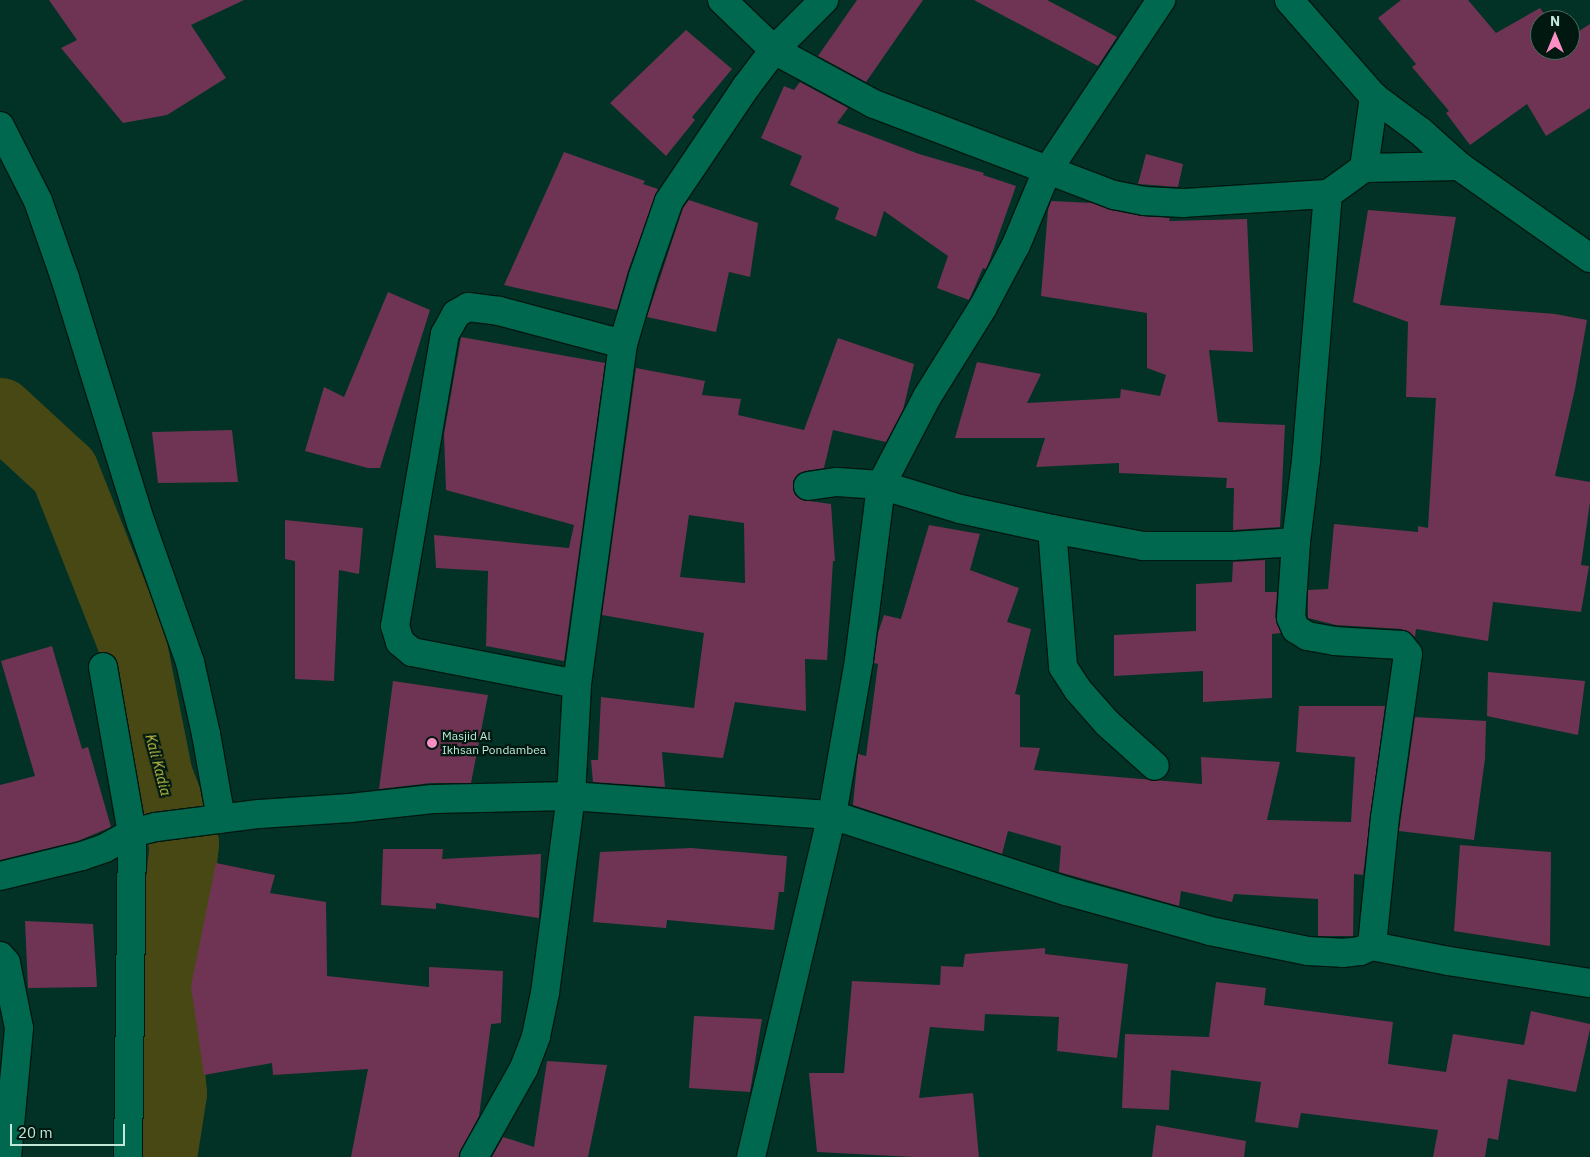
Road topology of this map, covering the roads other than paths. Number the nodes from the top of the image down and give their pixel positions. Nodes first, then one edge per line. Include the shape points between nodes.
1 (722, 0) edge
2 (824, 0) edge
3 (1160, 0) edge
4 (1289, 0) edge
5 (774, 50) junction
6 (1374, 98) junction
7 (0, 126) edge
8 (1459, 166) junction
9 (1364, 168) junction
10 (1047, 171) junction
11 (1328, 194) junction
12 (1590, 258) edge
13 (623, 344) junction
14 (881, 485) junction
15 (808, 486) dead end
16 (1052, 530) junction
17 (1296, 542) junction
18 (103, 667) dead end
19 (577, 684) junction
20 (1155, 766) dead end
21 (571, 796) junction
22 (832, 815) junction
23 (214, 820) junction
24 (144, 830) junction
25 (0, 876) edge
26 (1372, 946) junction
27 (0, 956) edge
28 (1590, 983) edge
29 (7, 1157) edge
30 (128, 1157) edge
31 (474, 1157) edge
32 (751, 1157) edge

1 - 5 street
2 - 5 street
3 - 10 street
4 - 6 street
5 - 10 street via 874,104
5 - 13 street via 669,201
6 - 8 street via 1420,131
6 - 9 street
7 - 23 street via 38,201 141,523 190,662 206,734
8 - 9 street
8 - 12 street
9 - 11 street
10 - 11 street via 1144,202 1184,203
10 - 14 street via 1016,245 983,307 927,397
11 - 17 street via 1306,461
13 - 19 street
13 - 19 street via 499,311 468,307 456,314 444,334 395,626 400,642 412,652
14 - 15 street via 837,482
14 - 16 street via 960,509
14 - 22 street via 858,660
16 - 17 street via 1143,546
16 - 20 street via 1063,667 1107,723
17 - 26 street via 1290,618 1296,629 1307,636 1401,645 1408,654 1385,817
18 - 24 street
19 - 21 street
21 - 22 street
21 - 23 street via 433,799
21 - 31 street via 536,1036 524,1068
22 - 26 street via 1066,891 1210,931 1308,951 1342,953
22 - 32 street
23 - 24 street
24 - 25 street via 82,856
24 - 30 street
26 - 28 street via 1449,962
27 - 29 street via 6,963 19,1028

